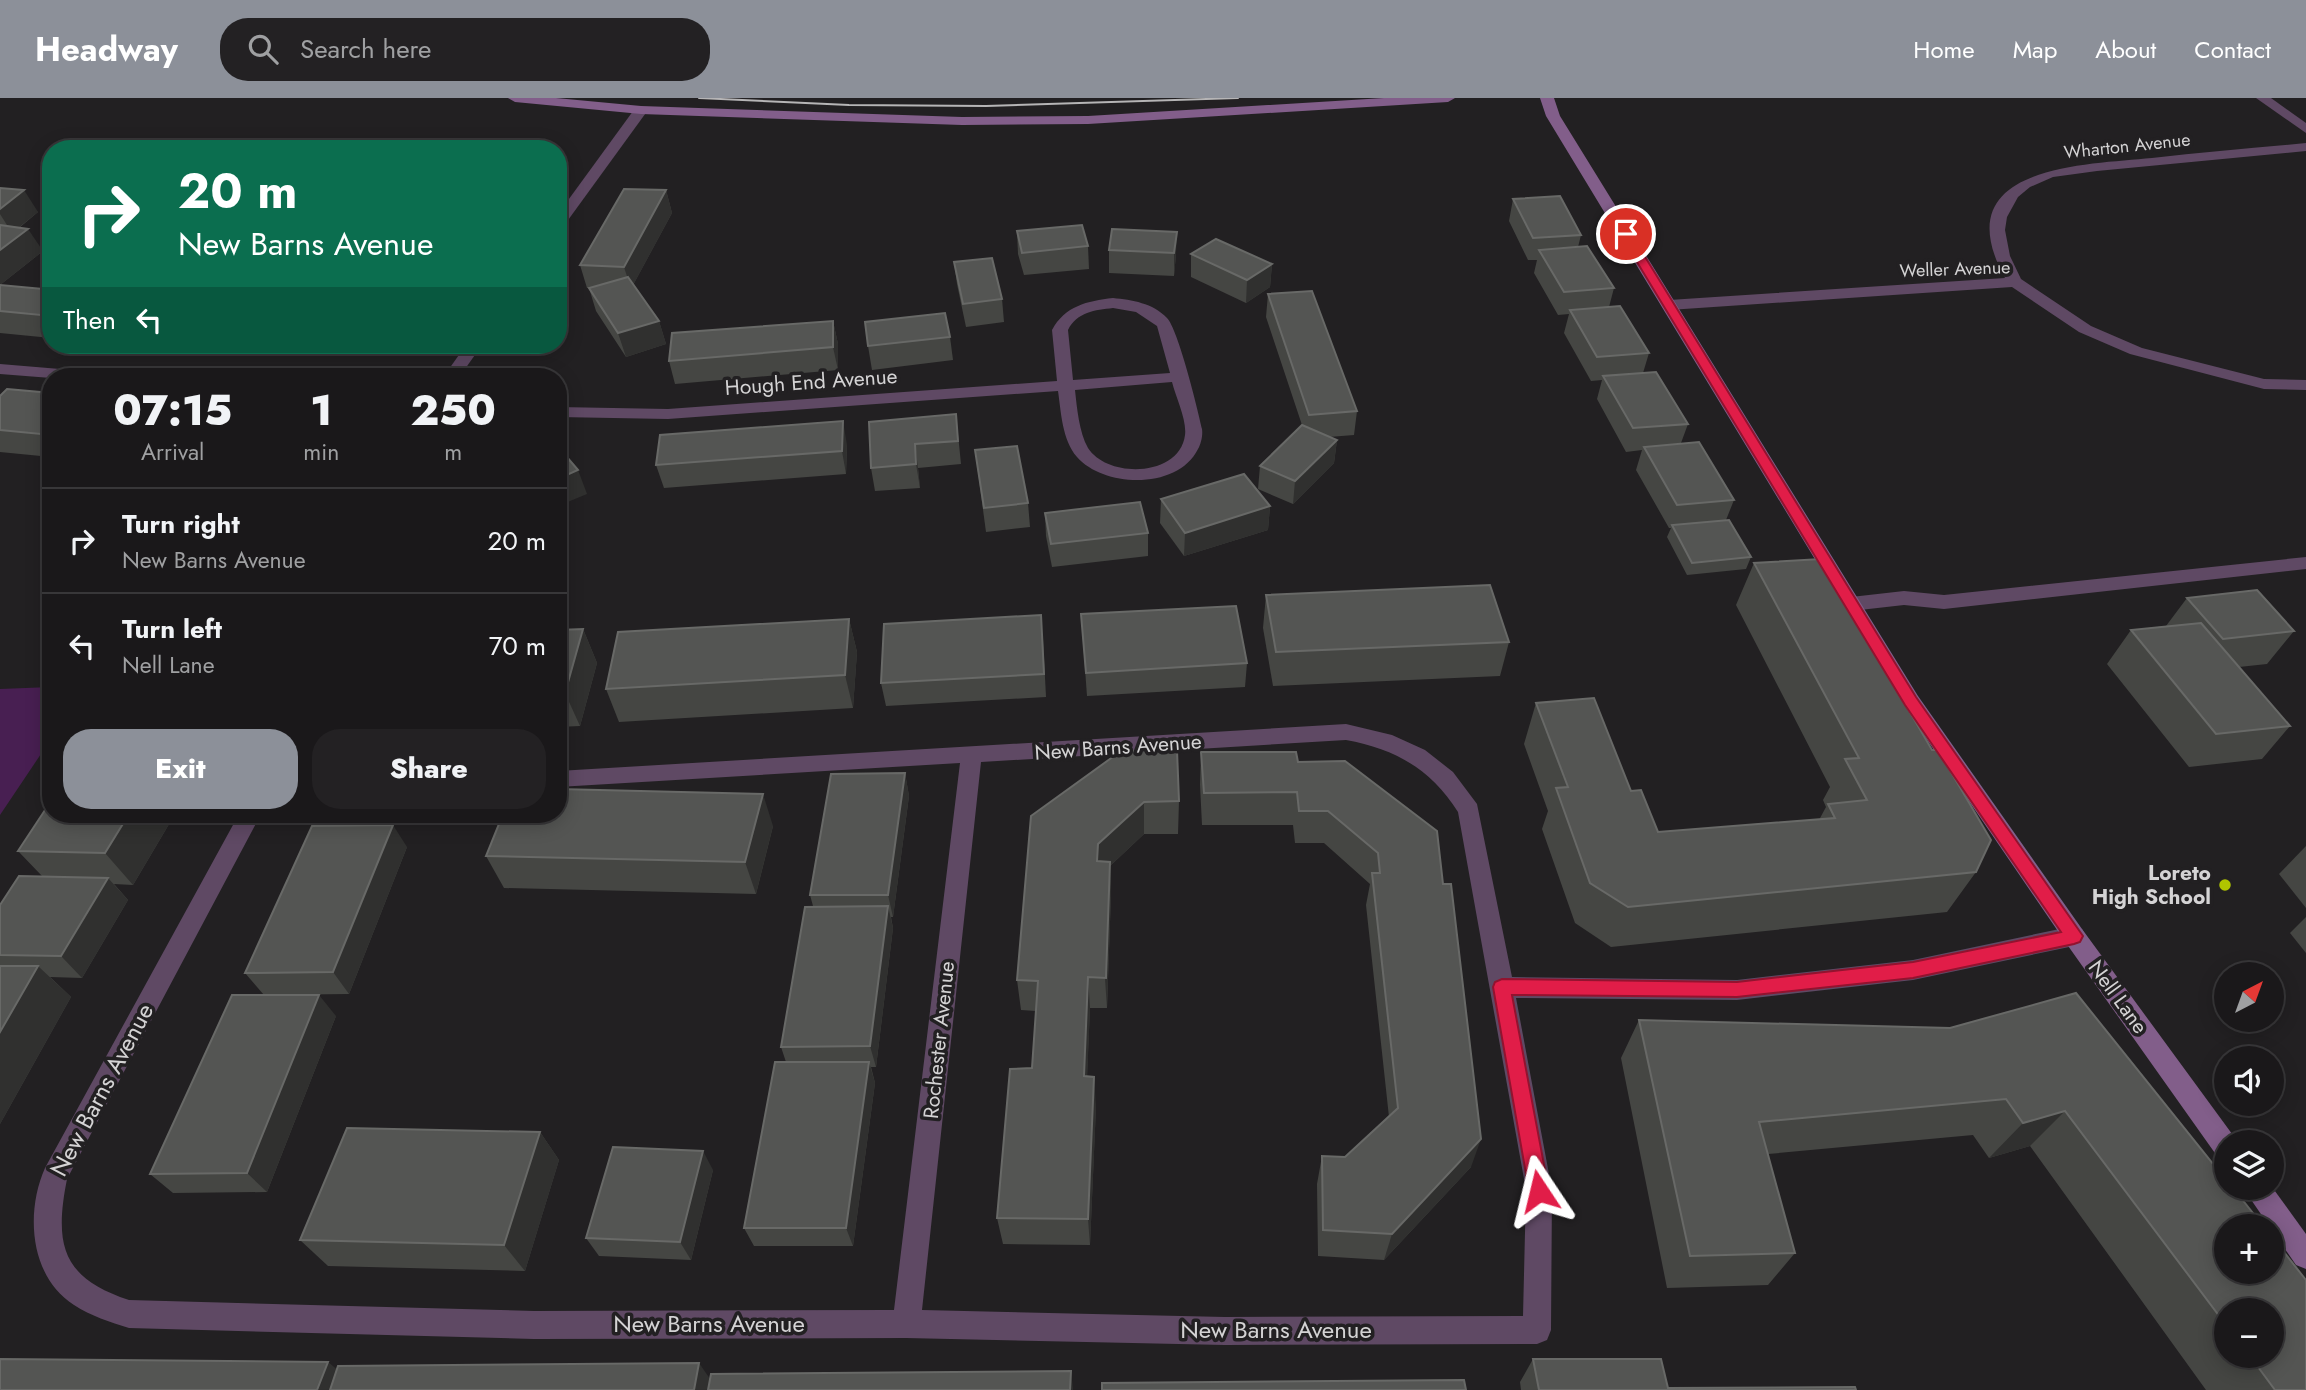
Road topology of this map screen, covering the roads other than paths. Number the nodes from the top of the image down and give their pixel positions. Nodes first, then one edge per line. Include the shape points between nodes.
1 (515, 98) edge
2 (1448, 98) edge
3 (1547, 98) edge
4 (2263, 98) edge
5 (641, 110) junction
6 (2306, 130) edge
7 (2306, 147) edge
8 (567, 212) edge
9 (2015, 282) junction
10 (1668, 305) junction
11 (0, 369) edge
12 (42, 372) edge
13 (1179, 377) junction
14 (2306, 385) edge
15 (1065, 387) junction
16 (567, 412) edge
17 (2306, 563) edge
18 (1851, 604) junction
19 (971, 756) junction
20 (567, 778) edge
21 (245, 823) edge
22 (2074, 936) junction
23 (1502, 987) junction
24 (2214, 1130) edge
25 (2265, 1200) edge
26 (2306, 1256) edge
27 (906, 1324) junction

1 - 5 street
2 - 5 street via 1088,120 842,119
3 - 10 street, Nell Lane via 1553,116
4 - 6 street
5 - 8 street
7 - 9 street, Wharton Avenue via 2067,170 2026,183 1998,218 2002,261
9 - 10 street, Weller Avenue
9 - 14 street, Weller Avenue via 2085,329 2136,351 2264,384
10 - 18 street, Nell Lane
11 - 12 street
13 - 15 street, Hough End Avenue
13 - 15 street via 1165,325 1158,316 1130,305 1096,304 1070,314 1060,330
13 - 15 street via 1195,442 1180,461 1143,474 1121,474 1089,461 1080,450
15 - 16 street, Hough End Avenue via 668,414
17 - 18 street via 1944,602 1904,598
18 - 22 street, Nell Lane via 1911,701
19 - 20 street, New Barns Avenue
19 - 23 street, New Barns Avenue via 1346,732 1393,743 1437,769 1469,810
19 - 27 street, Rochester Avenue
21 - 27 street, New Barns Avenue via 54,1177 46,1231 51,1255 62,1277 79,1294 102,1307 129,1314 534,1325
22 - 23 street via 1913,970 1737,990
22 - 24 street, Nell Lane
23 - 27 street, New Barns Avenue via 1539,1191 1537,1330 1225,1331
25 - 26 street

